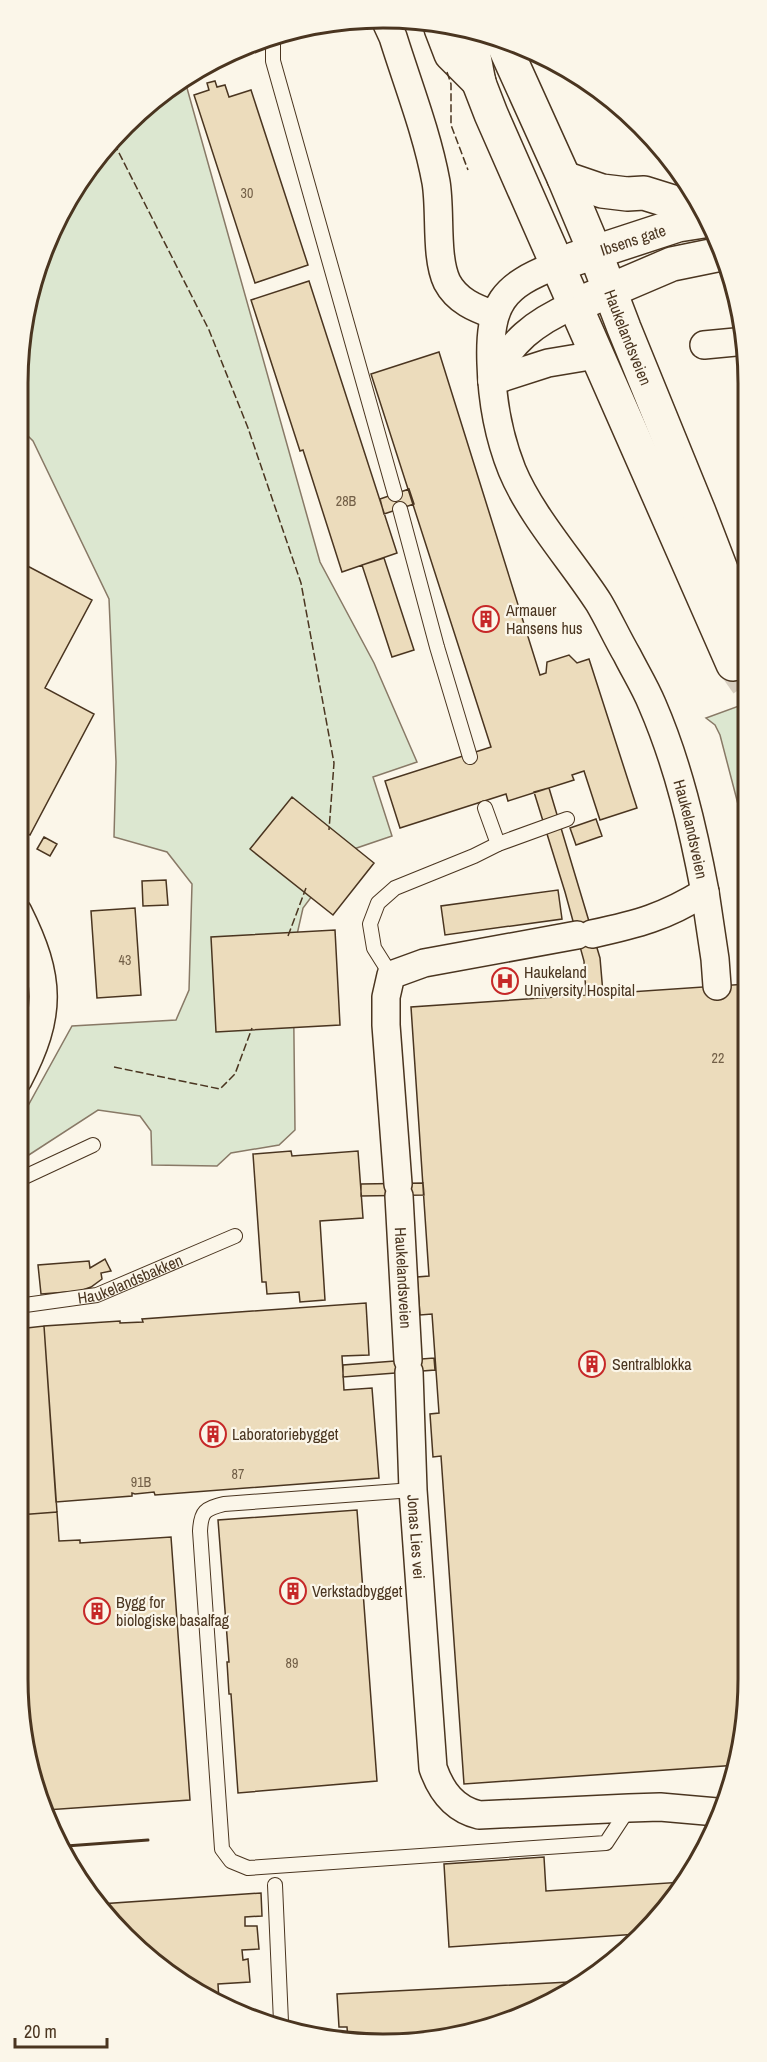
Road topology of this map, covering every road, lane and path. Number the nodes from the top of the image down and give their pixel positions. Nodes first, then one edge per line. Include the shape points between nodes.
1 (389, 28) edge
2 (443, 34) edge
3 (471, 40) edge
4 (273, 46) edge
5 (506, 51) edge
6 (479, 83) junction
7 (564, 178) junction
8 (692, 208) edge
9 (700, 222) edge
10 (595, 252) junction
11 (714, 255) edge
12 (557, 265) junction
13 (609, 291) junction
14 (574, 305) junction
15 (494, 315) junction
16 (736, 342) edge
17 (704, 345) dead end
18 (596, 355) junction
19 (492, 381) junction
20 (395, 494) dead end
21 (400, 509) dead end
22 (738, 643) tunnel mouth
23 (738, 646) tunnel mouth
24 (470, 757) dead end
25 (485, 807) dead end
26 (567, 819) dead end
27 (498, 844) junction
28 (705, 892) junction
29 (28, 931) edge
30 (391, 975) junction
31 (717, 986) dead end
32 (28, 1062) edge
33 (93, 1144) dead end
34 (28, 1175) edge
35 (235, 1236) dead end
36 (28, 1305) edge
37 (414, 1490) junction
38 (629, 1808) junction
39 (712, 1812) edge
40 (275, 1885) dead end
41 (281, 2018) edge

1 - 15 street via 430,156 448,283 465,304
2 - 6 main road, Haukelandsveien via 451,54
3 - 6 main road, Haukelandsveien
4 - 20 lane via 273,61
5 - 7 main road, Haukelandsveien
6 - 12 main road, Haukelandsveien
7 - 8 main road via 602,191 644,193
7 - 10 main road, Haukelandsveien
9 - 10 main road, Ibsens gate
10 - 12 main road, Ibsens gate
10 - 13 main road, Haukelandsveien
11 - 13 main road via 672,264
12 - 14 main road, Haukelandsveien
12 - 15 street, Haukelandsveien via 510,290
13 - 14 main road
13 - 22 main road, Haukelandsveien via 699,512
14 - 18 main road, Haukelandsveien
14 - 19 street via 547,317 516,342
15 - 19 street, Haukelandsveien via 490,342
16 - 17 street
18 - 19 street via 548,363
18 - 23 main road, Haukelandsveien
19 - 28 street, Haukelandsveien via 495,412 513,471 532,506 600,604 652,703 686,804
21 - 24 lane
25 - 27 lane
26 - 27 lane
27 - 30 lane via 395,888 378,903 370,924 374,948
28 - 30 street, Haukelandsveien via 665,915 634,925 424,963
28 - 31 street, Haukelandsveien
29 - 32 street via 44,994 40,1031
30 - 37 street, Haukelandsveien via 386,1025 399,1190
33 - 34 lane
35 - 36 lane, Haukelandsbakken via 97,1296
37 - 38 street, Jonas Lies vei via 438,1783 460,1808 479,1815
37 - 38 lane, Jonas Lies vei via 224,1504 209,1508 201,1517 222,1849 231,1861 248,1868 606,1843
38 - 39 street, Jonas Lies vei
40 - 41 lane

